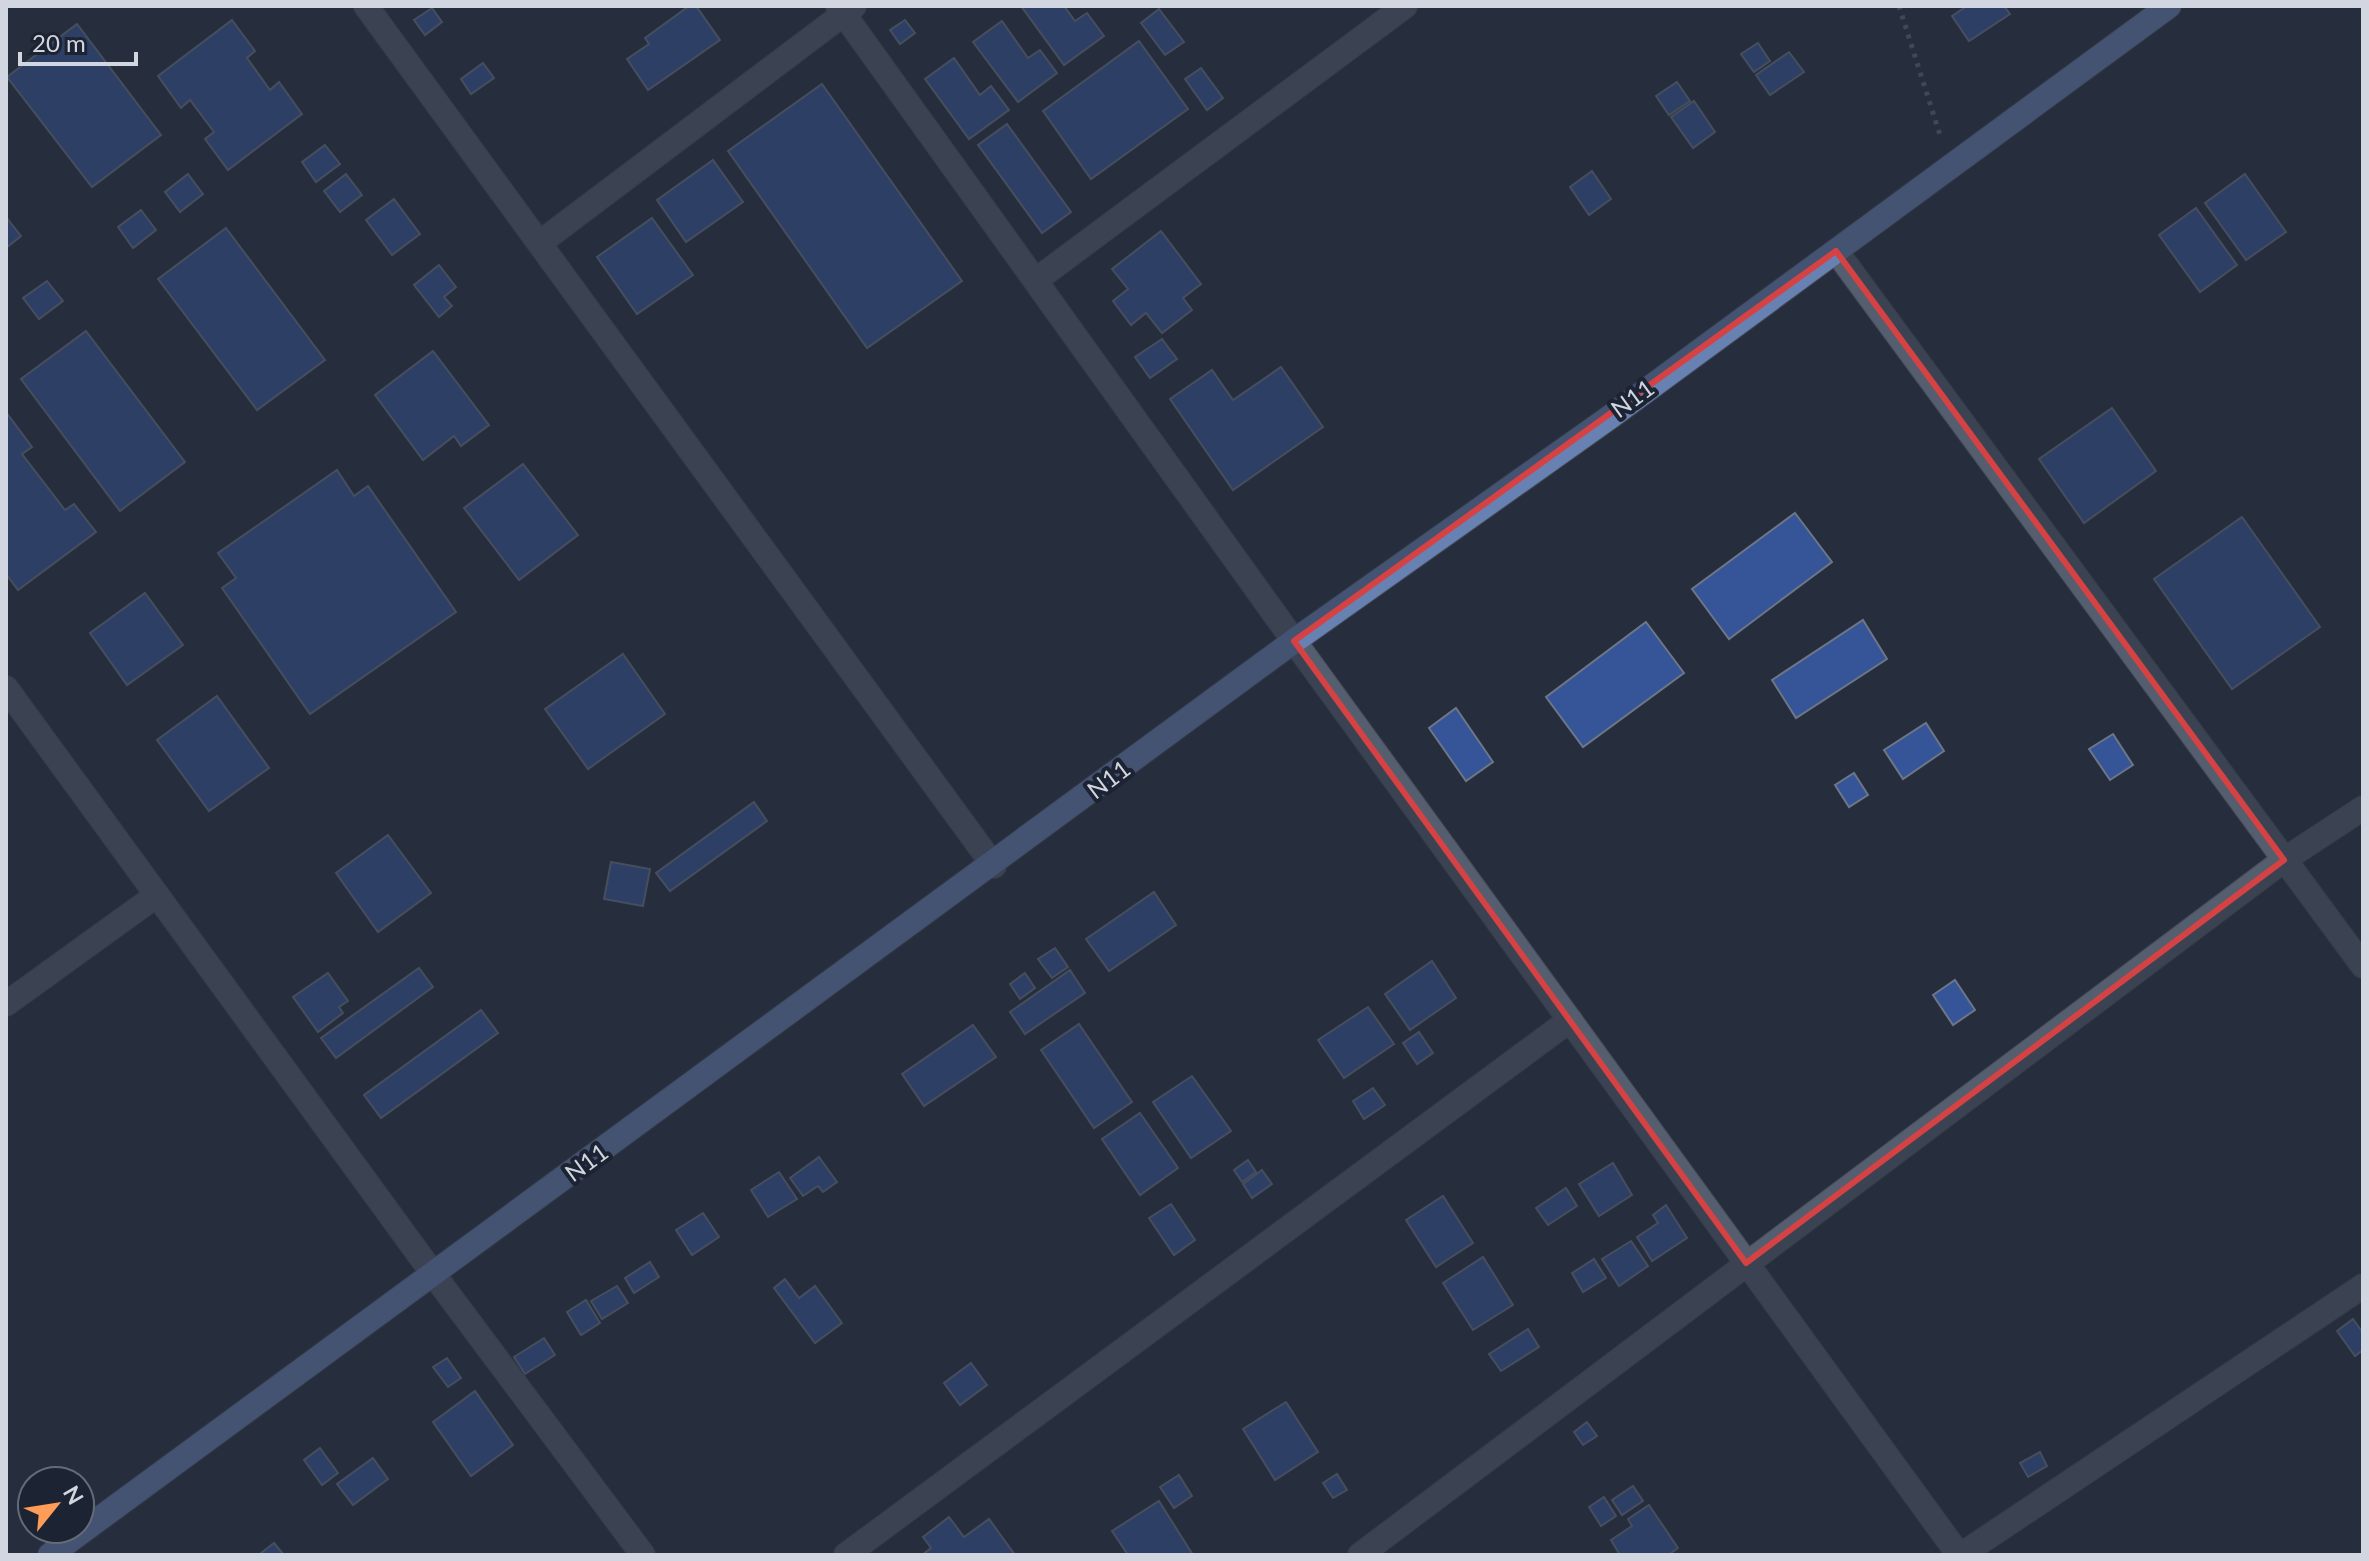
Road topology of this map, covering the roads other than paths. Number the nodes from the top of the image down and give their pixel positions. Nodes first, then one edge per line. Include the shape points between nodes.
1 (366, 6) edge
2 (1405, 6) edge
3 (2169, 6) edge
4 (845, 9) edge
5 (541, 242) junction
6 (1836, 251) junction
7 (1036, 280) junction
8 (1294, 641) junction
9 (6, 688) edge
10 (2363, 808) edge
11 (2284, 860) junction
12 (994, 866) junction
13 (157, 895) junction
14 (2363, 966) edge
15 (6, 1004) edge
16 (1570, 1020) junction
17 (1746, 1263) junction
18 (434, 1275) junction
19 (2363, 1286) edge
20 (50, 1555) edge
21 (643, 1555) edge
22 (846, 1555) edge
23 (1360, 1555) edge
24 (1960, 1555) edge

1 - 5 street
2 - 7 street
3 - 6 main road, N11
4 - 5 street
4 - 7 street
5 - 12 street
6 - 8 main road, N11
6 - 11 street
7 - 8 street
8 - 12 main road, N11
8 - 16 street
9 - 13 street
10 - 11 street
11 - 14 street
11 - 17 street
12 - 18 main road, N11
13 - 15 street
13 - 18 street
16 - 17 street
16 - 22 street
17 - 23 street
17 - 24 street
18 - 20 main road, N11
18 - 21 street
19 - 24 street

